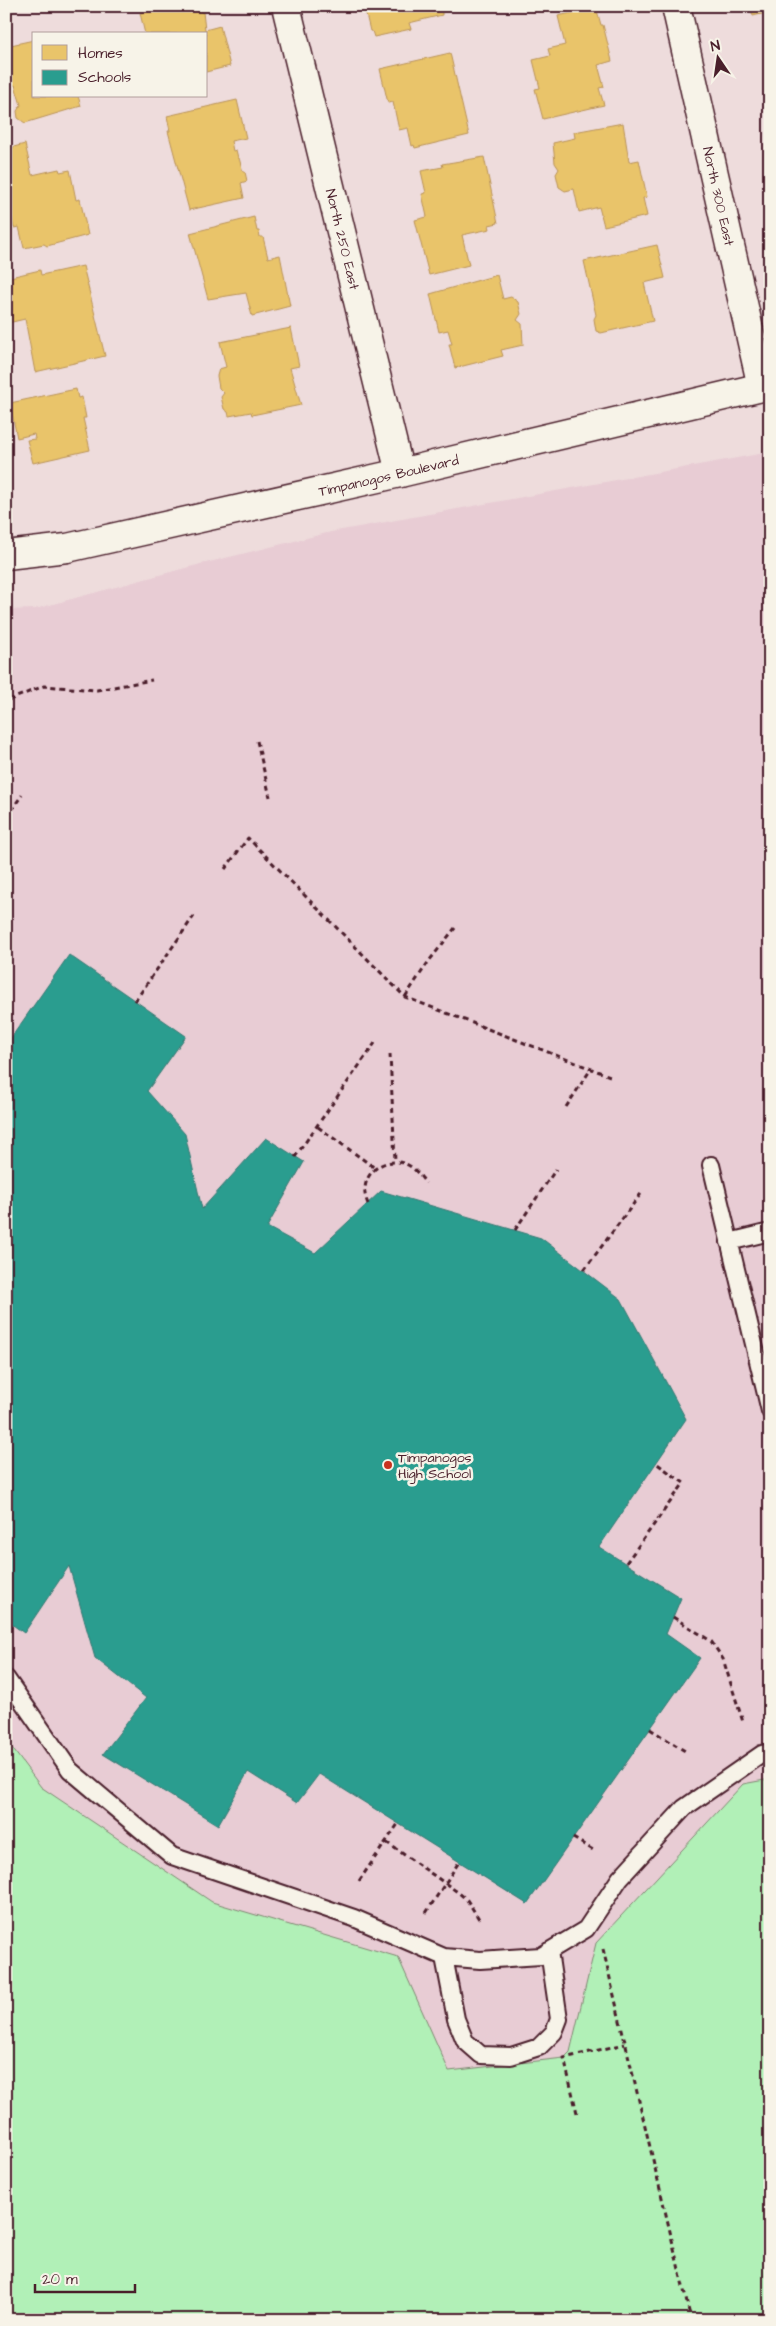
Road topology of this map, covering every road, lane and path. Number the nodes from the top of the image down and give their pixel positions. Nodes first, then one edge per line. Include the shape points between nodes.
1 (286, 6) edge
2 (676, 6) edge
3 (766, 386) edge
4 (400, 473) junction
5 (6, 555) edge
6 (152, 680) dead end
7 (9, 700) dead end
8 (257, 741) dead end
9 (22, 795) dead end
10 (270, 797) dead end
11 (6, 818) edge
12 (225, 869) dead end
13 (194, 916) dead end
14 (455, 928) dead end
15 (405, 997) junction
16 (135, 1001) dead end
17 (375, 1043) dead end
18 (390, 1054) dead end
19 (590, 1069) junction
20 (610, 1076) dead end
21 (566, 1106) dead end
22 (318, 1127) junction
23 (295, 1156) dead end
24 (395, 1161) junction
25 (711, 1165) dead end
26 (375, 1168) junction
27 (556, 1168) dead end
28 (426, 1183) dead end
29 (643, 1191) dead end
30 (368, 1204) dead end
31 (515, 1230) dead end
32 (770, 1232) edge
33 (729, 1242) junction
34 (584, 1270) dead end
35 (770, 1411) edge
36 (656, 1463) dead end
37 (626, 1563) dead end
38 (673, 1617) dead end
39 (6, 1678) edge
40 (743, 1722) dead end
41 (650, 1729) dead end
42 (685, 1751) dead end
43 (770, 1752) edge
44 (398, 1824) dead end
45 (573, 1838) dead end
46 (386, 1842) junction
47 (593, 1850) dead end
48 (459, 1862) dead end
49 (359, 1881) dead end
50 (445, 1883) junction
51 (426, 1913) dead end
52 (481, 1922) dead end
53 (601, 1940) dead end
54 (549, 1951) junction
55 (444, 1958) junction
56 (625, 2044) junction
57 (577, 2113) dead end
58 (691, 2320) edge

1 - 4 street, North 250 East
2 - 3 street, North 300 East
3 - 4 street, Timpanogos Boulevard
4 - 5 street, Timpanogos Boulevard via 67,548
6 - 7 path via 97,690 44,686
8 - 10 path
9 - 11 path
12 - 15 path via 248,838
13 - 16 path
14 - 15 path
15 - 19 path
17 - 22 path
18 - 24 path
19 - 20 path
19 - 21 path
22 - 23 path
22 - 26 path
24 - 26 path
24 - 28 path via 408,1165
25 - 33 lane
26 - 30 path via 364,1190
27 - 31 path
29 - 34 path
32 - 33 lane
33 - 35 lane
36 - 37 path via 684,1483
38 - 40 path via 711,1642 722,1659
39 - 55 lane via 70,1770 172,1856 354,1918
41 - 42 path
43 - 54 lane via 762,1754 684,1808 620,1878 586,1929
44 - 46 path
45 - 47 path
46 - 49 path
46 - 50 path
48 - 50 path
50 - 51 path
50 - 52 path via 466,1900
53 - 56 path
54 - 55 lane via 541,1956 480,1960
54 - 55 lane via 559,2020 554,2032 539,2047 511,2056 481,2055 465,2041 456,2019
56 - 57 path via 564,2058
56 - 58 path

